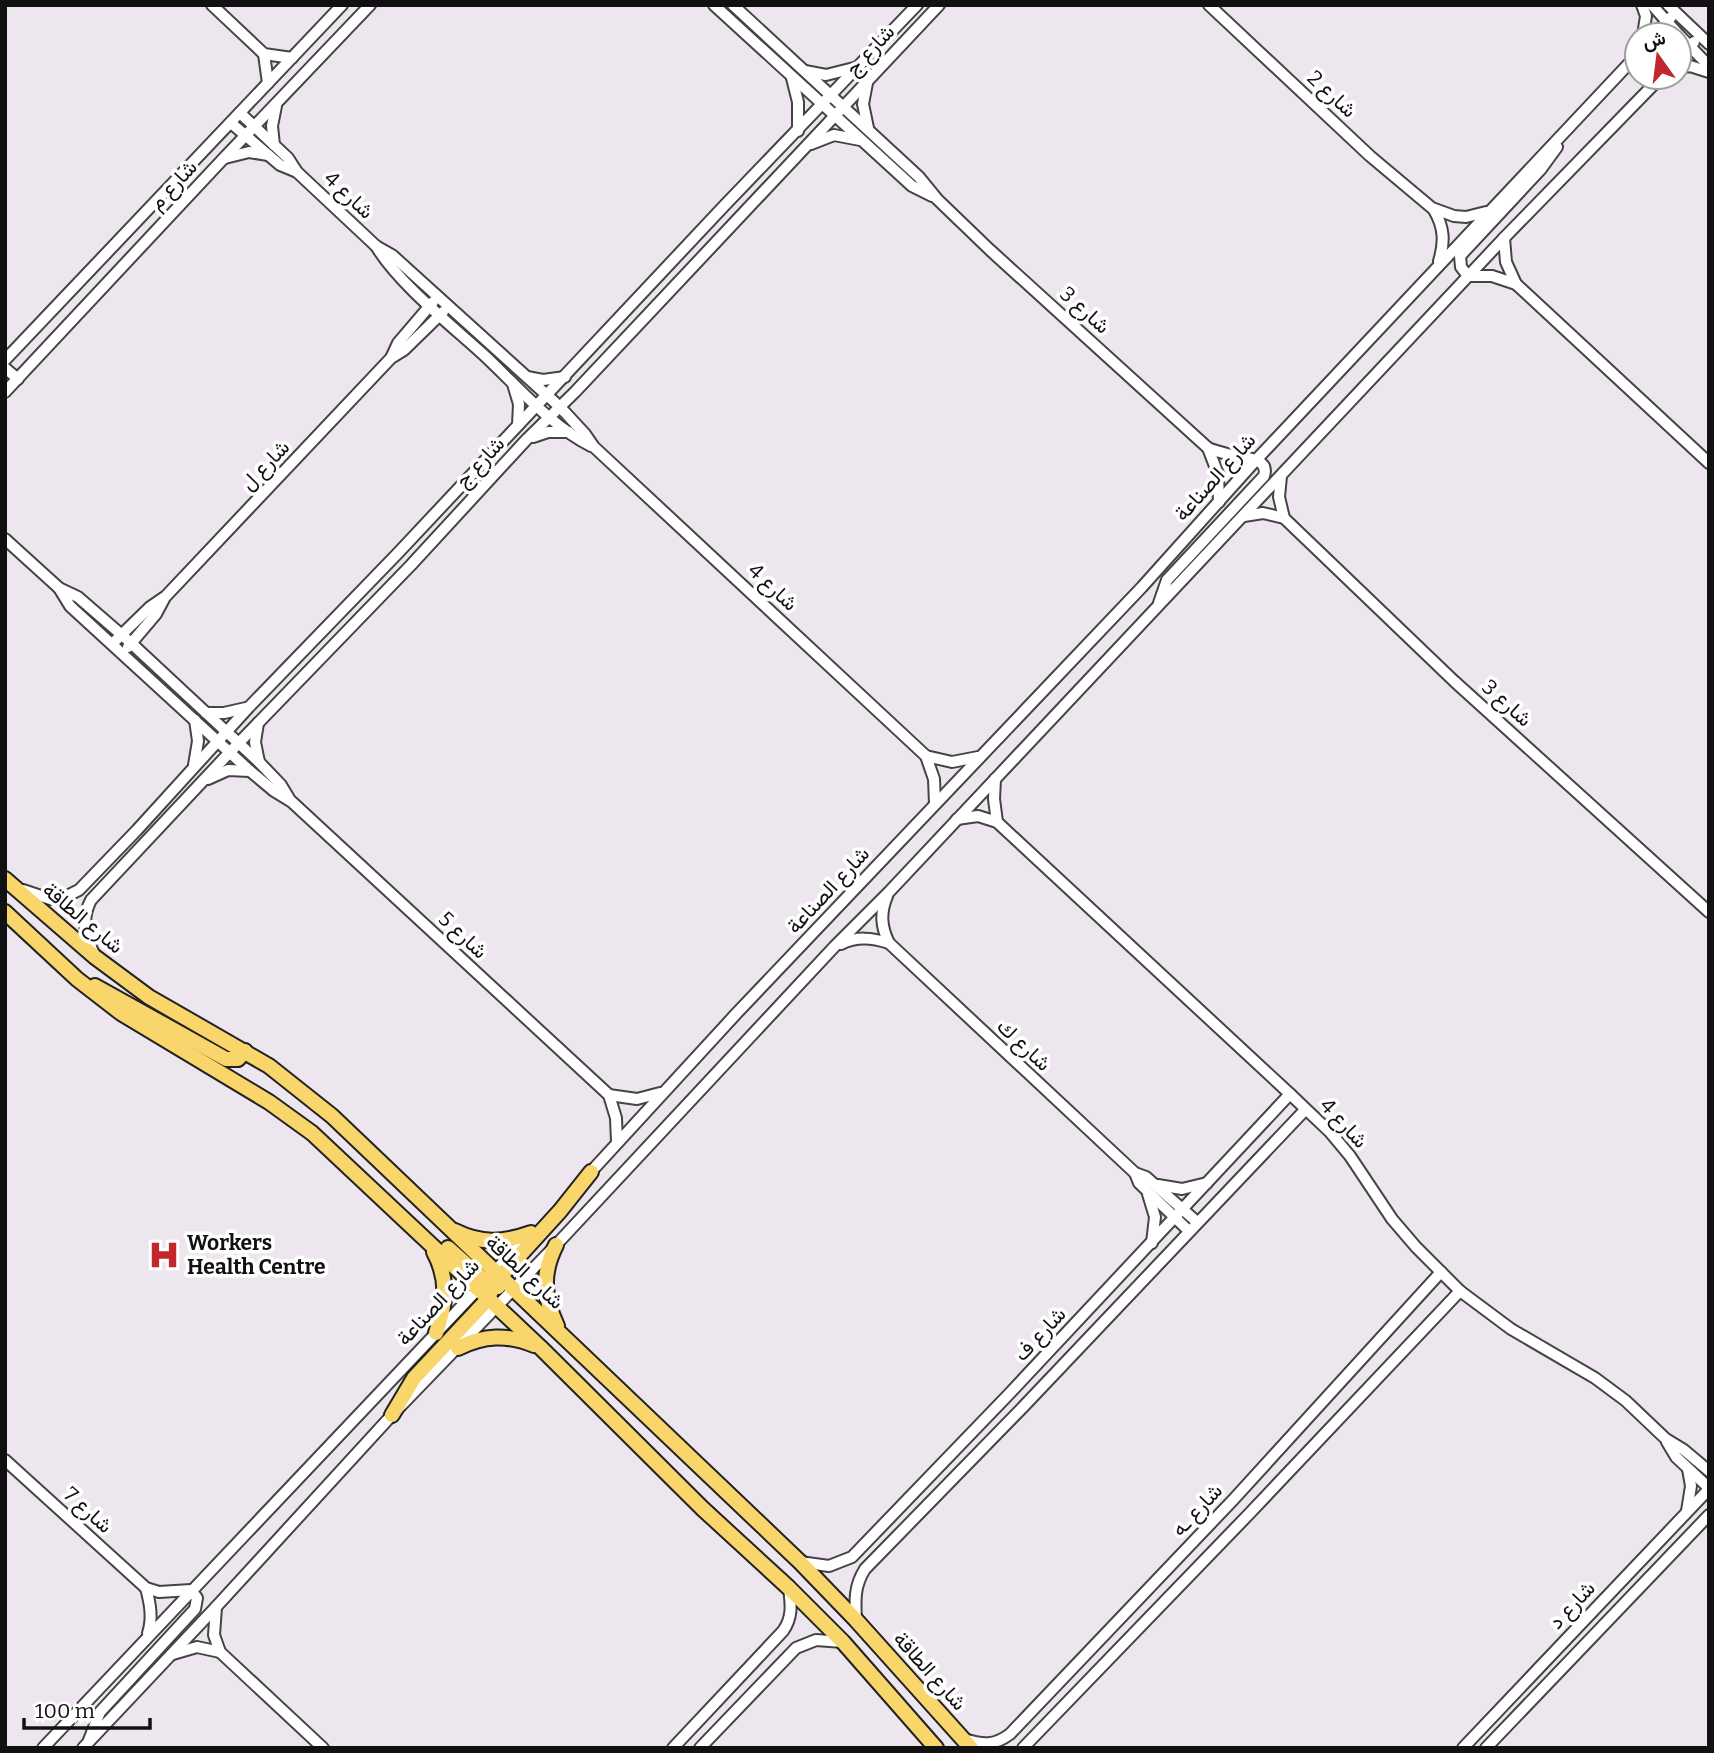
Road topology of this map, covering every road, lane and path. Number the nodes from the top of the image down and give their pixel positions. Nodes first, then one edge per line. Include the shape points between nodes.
1 (212, 5) edge
2 (342, 5) edge
3 (370, 5) edge
4 (715, 5) edge
5 (733, 5) edge
6 (917, 5) edge
7 (939, 5) edge
8 (1209, 5) edge
9 (1652, 5) edge
10 (1670, 13) edge
11 (1704, 40) edge
12 (1693, 51) edge
13 (264, 54) junction
14 (292, 58) junction
15 (859, 66) junction
16 (1709, 66) edge
17 (1623, 69) edge
18 (803, 70) junction
19 (791, 75) junction
20 (868, 80) junction
21 (268, 83) junction
22 (1647, 91) edge
23 (278, 101) junction
24 (827, 101) junction
25 (839, 111) junction
26 (240, 113) junction
27 (231, 123) junction
28 (255, 126) junction
29 (1567, 128) junction
30 (798, 131) junction
31 (246, 136) junction
32 (866, 136) junction
33 (274, 145) junction
34 (806, 146) junction
35 (268, 155) junction
36 (223, 159) junction
37 (297, 172) junction
38 (1432, 208) junction
39 (149, 210) junction
40 (1489, 210) junction
41 (164, 223) junction
42 (1504, 238) junction
43 (1437, 266) junction
44 (1468, 276) junction
45 (1516, 284) junction
46 (434, 301) junction
47 (444, 311) junction
48 (391, 358) junction
49 (5, 360) edge
50 (5, 368) edge
51 (523, 375) junction
52 (565, 377) junction
53 (18, 379) junction
54 (512, 381) junction
55 (5, 392) edge
56 (575, 392) junction
57 (546, 396) junction
58 (538, 405) junction
59 (560, 407) junction
60 (551, 416) junction
61 (518, 425) junction
62 (572, 427) junction
63 (527, 439) junction
64 (1208, 448) junction
65 (1257, 459) junction
66 (1709, 463) edge
67 (1281, 476) junction
68 (1219, 502) junction
69 (1243, 516) junction
70 (1284, 518) junction
71 (5, 540) edge
72 (398, 553) junction
73 (411, 565) junction
74 (59, 587) junction
75 (166, 596) junction
76 (1158, 606) junction
77 (140, 615) junction
78 (103, 619) junction
79 (144, 628) junction
80 (122, 635) junction
81 (316, 637) junction
82 (131, 643) junction
83 (112, 644) junction
84 (328, 650) junction
85 (122, 653) junction
86 (152, 663) junction
87 (249, 707) junction
88 (206, 713) junction
89 (195, 720) junction
90 (258, 723) junction
91 (222, 736) junction
92 (234, 748) junction
93 (926, 756) junction
94 (978, 757) junction
95 (259, 761) junction
96 (194, 765) junction
97 (250, 771) junction
98 (996, 778) junction
99 (202, 782) junction
100 (292, 802) junction
101 (935, 804) junction
102 (957, 819) junction
103 (997, 822) junction
104 (137, 830) junction
105 (149, 839) junction
106 (8, 882) edge
107 (889, 892) junction
108 (5, 912) edge
109 (1709, 912) edge
110 (889, 943) junction
111 (835, 946) junction
112 (95, 957) junction
113 (77, 979) junction
114 (246, 1051) junction
115 (664, 1092) junction
116 (1290, 1094) junction
117 (609, 1095) junction
118 (1305, 1110) junction
119 (617, 1142) junction
120 (591, 1172) junction
121 (1210, 1182) junction
122 (1150, 1187) junction
123 (381, 1197) junction
124 (1179, 1214) junction
125 (446, 1226) junction
126 (1193, 1226) junction
127 (531, 1233) junction
128 (428, 1241) junction
129 (1152, 1243) junction
130 (556, 1245) junction
131 (1441, 1272) junction
132 (494, 1289) junction
133 (1460, 1291) junction
134 (436, 1333) junction
135 (561, 1334) junction
136 (540, 1347) junction
137 (458, 1348) junction
138 (599, 1369) junction
139 (1010, 1394) junction
140 (1024, 1406) junction
141 (392, 1415) junction
142 (1665, 1439) junction
143 (5, 1460) edge
144 (1704, 1462) edge
145 (1688, 1469) junction
146 (1709, 1471) edge
147 (1709, 1489) edge
148 (1233, 1500) junction
149 (1687, 1511) junction
150 (1250, 1514) junction
151 (1709, 1515) edge
152 (1709, 1525) edge
153 (1690, 1535) junction
154 (800, 1562) junction
155 (146, 1588) junction
156 (789, 1588) junction
157 (191, 1590) junction
158 (216, 1608) junction
159 (856, 1620) junction
160 (147, 1636) junction
161 (843, 1642) junction
162 (220, 1652) junction
163 (165, 1660) junction
164 (967, 1743) edge
165 (86, 1745) edge
166 (1489, 1746) edge
167 (43, 1748) edge
168 (323, 1748) edge
169 (673, 1748) edge
170 (700, 1748) edge
171 (936, 1748) edge
172 (1023, 1748) edge
173 (1464, 1748) edge

1 - 13 street
2 - 14 street, شارع م
3 - 23 street, شارع م
4 - 19 street, شارع 3
5 - 18 street, شارع 3
6 - 15 street, شارع ج
7 - 20 street, شارع ج
8 - 38 street, شارع 2
9 - 10 street
10 - 11 street
12 - 16 street
13 - 14 street
13 - 21 street
14 - 21 street, شارع م
15 - 18 street via 826,75
15 - 24 street, شارع ج
17 - 29 street, شارع الصناعة
18 - 24 street, شارع 3
19 - 24 street, شارع 3
19 - 30 street via 798,102
20 - 25 street, شارع ج
20 - 32 street via 863,104
21 - 26 street, شارع م
22 - 42 street, شارع الصناعة
23 - 28 street, شارع م
23 - 33 street
24 - 25 street, شارع 3
24 - 30 street, شارع ج
25 - 32 street, شارع 3
25 - 34 street, شارع ج
26 - 27 street, شارع م
26 - 28 street, شارع 4
27 - 31 street, شارع 4
27 - 39 street, شارع م
28 - 31 street, شارع م
28 - 33 street, شارع 4
29 - 40 street, شارع الصناعة
29 - 44 street via 1541,169 1464,249 1460,261
30 - 52 street, شارع ج
31 - 35 street, شارع 4
31 - 36 street, شارع م
32 - 34 street via 834,135
32 - 64 street, شارع 3 via 919,177 937,199
33 - 37 street, شارع 4
34 - 56 street, شارع ج
35 - 36 street via 240,153
35 - 37 street, شارع 4
36 - 41 street, شارع م
37 - 46 street, شارع 4 via 376,246 392,255
38 - 40 street, شارع 2 via 1466,217
38 - 43 street via 1443,231
39 - 41 street
39 - 49 street, شارع م
40 - 43 street, شارع الصناعة
41 - 53 street, شارع م
42 - 44 street, شارع الصناعة
42 - 45 street via 1506,262
43 - 65 street, شارع الصناعة
44 - 45 street via 1492,276
44 - 67 street, شارع الصناعة
45 - 66 street
46 - 47 street, شارع 4
46 - 48 street, شارع ل
47 - 48 street, شارع ل
47 - 51 street, شارع 4
47 - 54 street, شارع 4
48 - 75 street, شارع ل
50 - 53 street
51 - 52 street via 542,380
51 - 57 street, شارع 4
52 - 57 street, شارع ج
53 - 55 street, شارع م
54 - 58 street, شارع 4
54 - 61 street via 519,404
56 - 59 street, شارع ج
56 - 62 street
57 - 58 street, شارع ج
57 - 59 street, شارع 4
58 - 60 street, شارع 4
58 - 61 street, شارع ج
59 - 60 street, شارع ج
59 - 62 street, شارع 4
60 - 62 street, شارع 4
60 - 63 street, شارع ج
61 - 72 street, شارع ج
62 - 63 street
62 - 93 street, شارع 4
63 - 73 street, شارع ج
64 - 65 street, شارع 3
64 - 68 street via 1218,474
65 - 68 street, شارع الصناعة
65 - 76 street via 1265,466 1264,476 1167,580
67 - 69 street, شارع الصناعة
67 - 70 street
68 - 94 street, شارع الصناعة
69 - 70 street via 1263,513
69 - 76 street, شارع الصناعة
70 - 109 street, شارع 3 via 1454,681
71 - 74 street, شارع 5
72 - 73 street
72 - 81 street, شارع ج
73 - 84 street, شارع ج
74 - 78 street, شارع 5
74 - 83 street, شارع 5 via 70,606
75 - 77 street, شارع ل
75 - 79 street, شارع ل
76 - 98 street, شارع الصناعة
77 - 78 street via 122,621
77 - 80 street, شارع ل
78 - 80 street, شارع 5
79 - 82 street, شارع ل
79 - 86 street via 144,647
80 - 82 street, شارع 5
80 - 83 street, شارع ل
81 - 84 street
81 - 87 street, شارع ج
82 - 85 street, شارع ل
82 - 86 street, شارع 5
83 - 85 street, شارع 5
84 - 90 street, شارع ج
85 - 89 street, شارع 5
86 - 88 street, شارع 5
87 - 88 street
87 - 91 street, شارع ج
88 - 91 street, شارع 5
89 - 91 street, شارع 5
89 - 96 street
90 - 92 street, شارع ج
90 - 95 street
91 - 92 street, شارع 5
91 - 96 street, شارع ج
92 - 95 street, شارع 5
92 - 97 street, شارع 5
92 - 99 street, شارع ج
93 - 94 street via 952,762
93 - 101 street via 934,779
94 - 101 street, شارع الصناعة
95 - 100 street, شارع 5
96 - 104 street, شارع ج
97 - 99 street via 228,770
97 - 100 street, شارع 5
98 - 102 street, شارع الصناعة
98 - 103 street
99 - 105 street, شارع ج
100 - 117 street, شارع 5
101 - 115 street, شارع الصناعة
102 - 103 street via 978,816
102 - 107 street, شارع الصناعة
103 - 116 street, شارع 4
104 - 105 street
104 - 106 street, شارع ج via 79,890 65,897 37,896
105 - 112 street, شارع ج via 85,911 85,933
106 - 112 main road, شارع الطاقة
107 - 110 street via 882,918
107 - 111 street, شارع الصناعة
108 - 113 main road, شارع الطاقة
110 - 111 street via 862,938
110 - 122 street, شارع ك via 1135,1173 1146,1177
111 - 130 street, شارع الصناعة
112 - 114 main road, شارع الطاقة via 149,997
113 - 114 main road via 226,1059 238,1059
113 - 123 main road, شارع الطاقة via 147,1030 292,1117
114 - 125 main road, شارع الطاقة via 332,1116
115 - 117 street via 637,1100
115 - 119 street, شارع الصناعة
116 - 118 street, شارع 4
116 - 121 street, شارع ف
117 - 119 street
118 - 126 street, شارع ف
118 - 131 street, شارع 4 via 1330,1132 1392,1219
119 - 120 street, شارع الصناعة
120 - 127 street, شارع الصناعة
120 - 132 main road
121 - 122 street via 1182,1189
121 - 124 street, شارع ف
122 - 124 street, شارع ك
122 - 129 street via 1155,1217
123 - 128 main road, شارع الطاقة
123 - 132 main road via 413,1216
124 - 126 street, شارع ك
124 - 129 street, شارع ف
125 - 127 main road via 486,1242
125 - 132 main road, شارع الطاقة
126 - 140 street, شارع ف
127 - 132 street, شارع الصناعة
128 - 132 main road, شارع الطاقة
128 - 134 main road via 446,1286
129 - 139 street, شارع ف
130 - 132 street, شارع الصناعة
130 - 135 main road via 544,1286
131 - 133 street, شارع 4
131 - 148 street, شارع ـه
132 - 134 street, شارع الصناعة
132 - 135 main road, شارع الطاقة
132 - 136 main road, شارع الطاقة
132 - 137 street, شارع الصناعة
132 - 138 main road
132 - 141 main road via 414,1378
133 - 142 street, شارع 4 via 1511,1329 1595,1378
133 - 150 street, شارع ـه
134 - 157 street, شارع الصناعة
135 - 138 main road, شارع الطاقة
136 - 137 main road via 499,1336
136 - 156 main road, شارع الطاقة
137 - 141 street, شارع الصناعة
138 - 154 main road, شارع الطاقة
139 - 140 street
139 - 154 street, شارع ف via 852,1557 829,1566
140 - 159 street, شارع ف via 865,1569 855,1591
141 - 158 street, شارع الصناعة
142 - 144 street, شارع 4
142 - 145 street, شارع 4
143 - 155 street, شارع 7
144 - 146 street, شارع 4
145 - 147 street, شارع 4
145 - 149 street via 1691,1494
147 - 149 street, شارع د
148 - 150 street
148 - 164 street, شارع ـه via 1010,1734 989,1745
149 - 173 street, شارع د
150 - 172 street, شارع ـه
151 - 153 street, شارع د
152 - 153 street
153 - 166 street, شارع د
154 - 159 main road, شارع الطاقة
155 - 157 street
155 - 160 street via 151,1610
156 - 161 main road, شارع الطاقة
156 - 169 street via 792,1612 783,1631
157 - 160 street, شارع الصناعة
157 - 165 street via 197,1598 195,1609 100,1712
158 - 162 street via 213,1626
158 - 163 street, شارع الصناعة
159 - 164 main road, شارع الطاقة
160 - 167 street, شارع الصناعة
161 - 170 street via 816,1640 796,1648
161 - 171 main road, شارع الطاقة
162 - 163 street via 186,1649
162 - 168 street
163 - 165 street, شارع الصناعة

